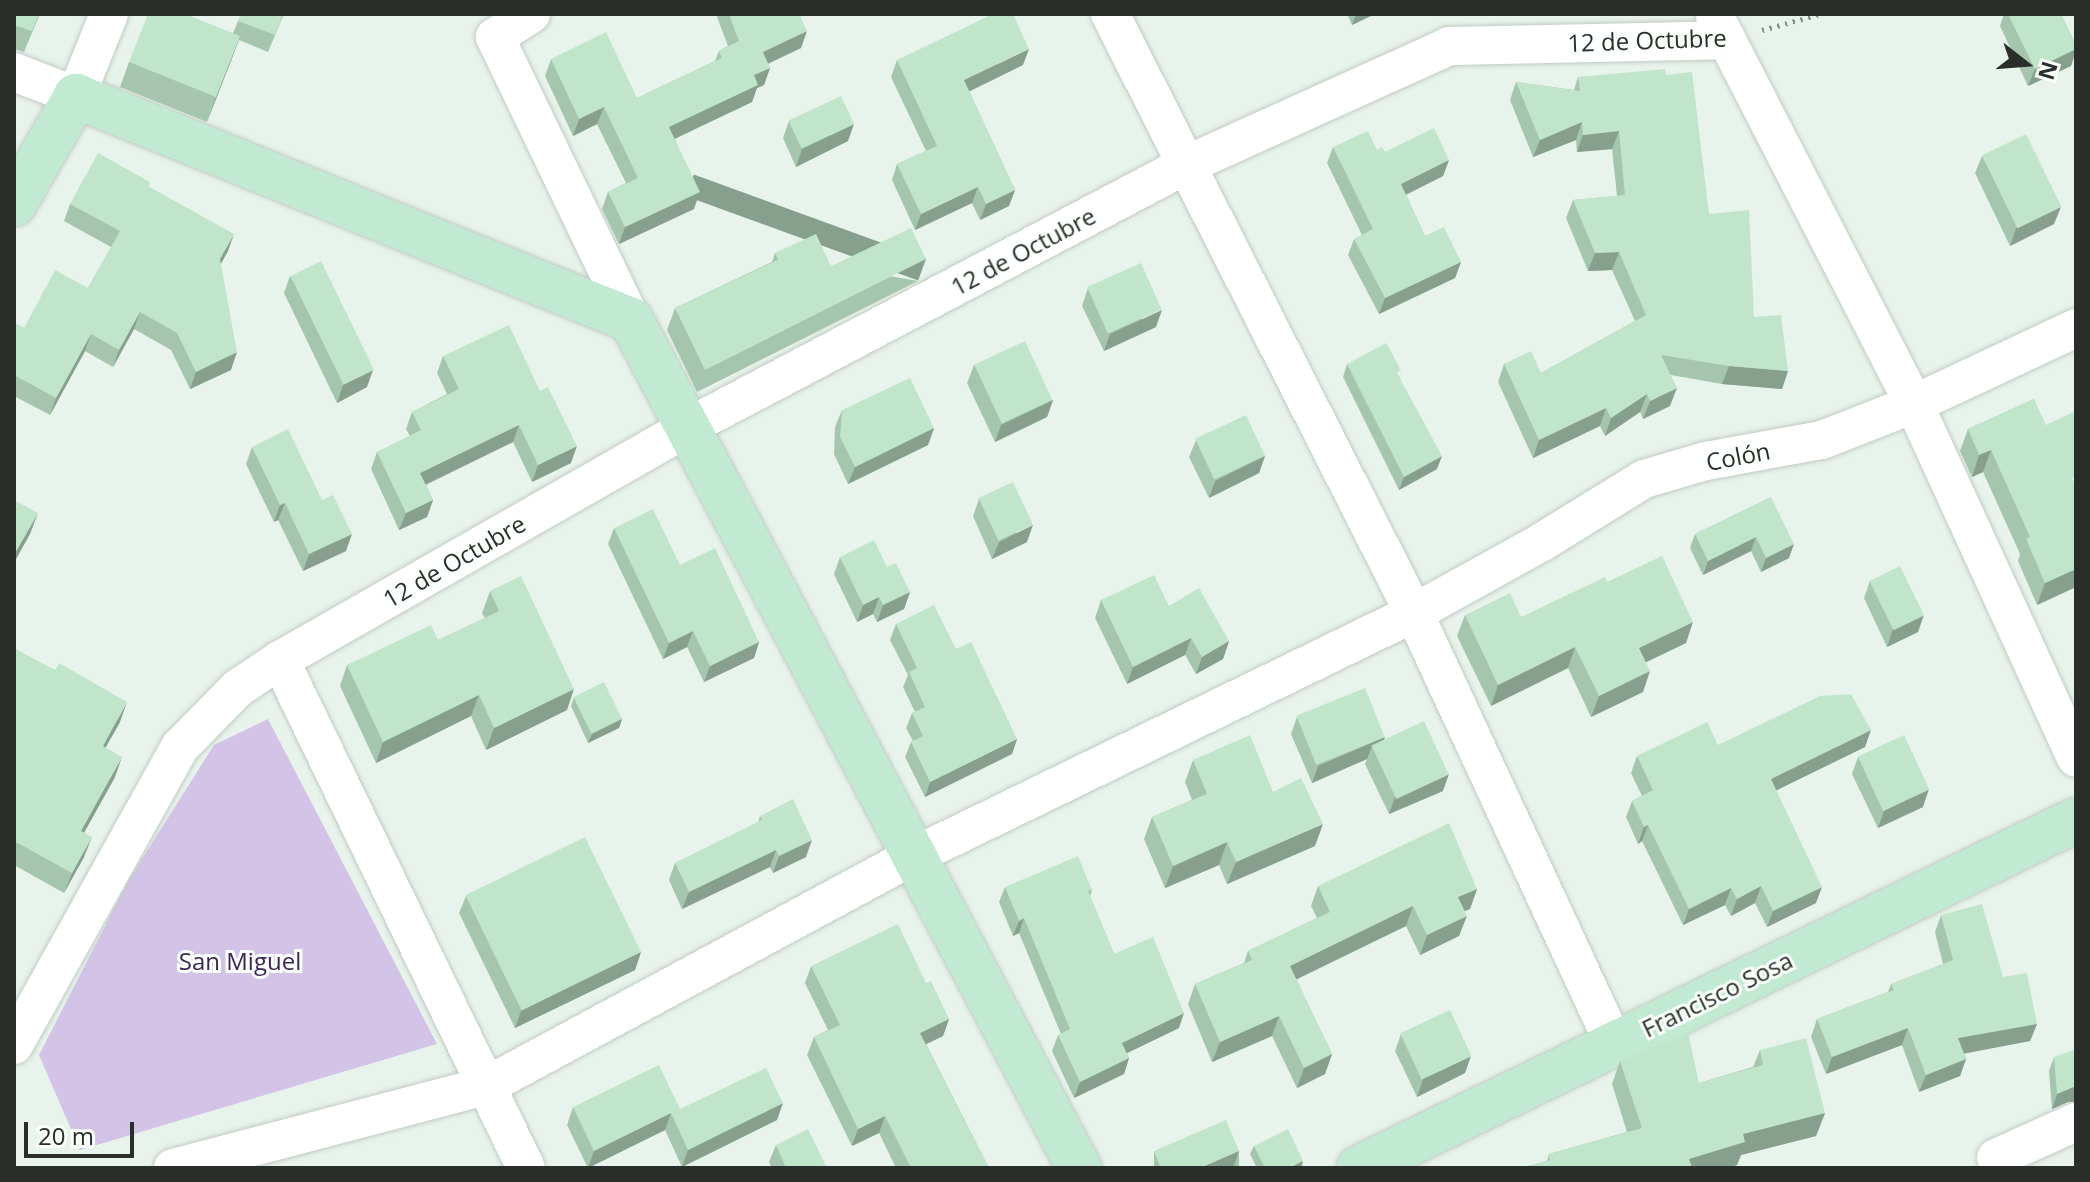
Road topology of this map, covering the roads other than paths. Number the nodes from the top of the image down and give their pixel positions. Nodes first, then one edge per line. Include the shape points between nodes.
1 (109, 14) edge
2 (531, 14) edge
3 (1110, 14) edge
4 (1720, 27) edge
5 (14, 72) edge
6 (76, 96) junction
7 (1186, 165) junction
8 (14, 204) edge
9 (631, 320) junction
10 (2076, 328) edge
11 (1914, 404) junction
12 (688, 427) junction
13 (1414, 613) junction
14 (280, 660) junction
15 (2076, 758) edge
16 (2076, 820) edge
17 (914, 856) junction
18 (1614, 1044) junction
19 (14, 1045) edge
20 (486, 1086) junction
21 (2076, 1122) edge
22 (1996, 1158) dead end
23 (173, 1168) edge
24 (526, 1168) edge
25 (1079, 1168) edge
26 (1359, 1168) edge

1 - 6 street
2 - 9 street via 495,37
3 - 7 street
4 - 7 street, 12 de Octubre via 1449,46
4 - 11 street
5 - 6 street
6 - 8 street
6 - 9 street
7 - 12 street, 12 de Octubre
7 - 13 street
9 - 12 street
10 - 11 street, Colón
11 - 13 street, Colón via 1822,440 1706,461 1644,479
11 - 15 street
12 - 14 street, 12 de Octubre
12 - 17 street
13 - 17 street, Colón
13 - 18 street
14 - 19 street, 12 de Octubre via 238,688 180,747
14 - 20 street
16 - 18 street, Francisco Sosa
17 - 20 street, Colón
17 - 25 street
18 - 26 street, Francisco Sosa
20 - 23 street, Colón
20 - 24 street
21 - 22 street

